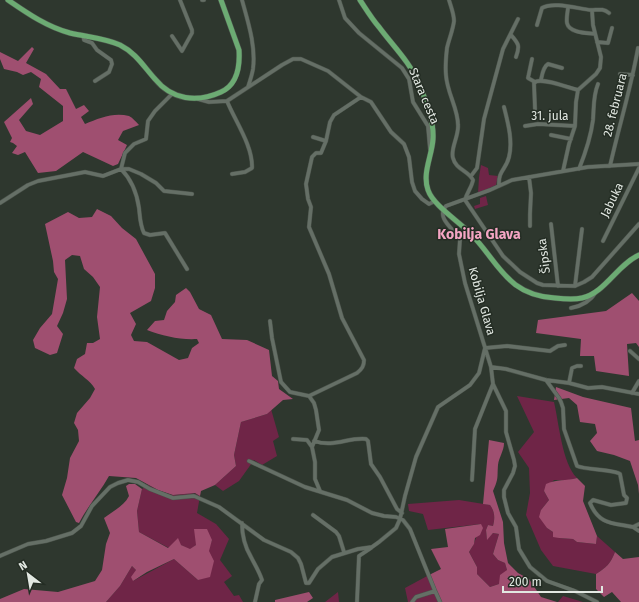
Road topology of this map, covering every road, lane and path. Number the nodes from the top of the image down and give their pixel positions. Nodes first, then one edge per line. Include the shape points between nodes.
1 (8, 0) edge
2 (180, 0) edge
3 (220, 0) edge
4 (242, 0) edge
5 (339, 0) edge
6 (360, 0) edge
7 (449, 0) edge
8 (568, 6) junction
9 (592, 10) junction
10 (609, 13) dead end
11 (518, 19) dead end
12 (538, 25) dead end
13 (612, 28) dead end
14 (595, 34) junction
15 (83, 35) junction
16 (511, 35) junction
17 (172, 36) dead end
18 (597, 42) junction
19 (638, 48) edge
20 (516, 58) dead end
21 (532, 59) dead end
22 (562, 68) dead end
23 (620, 74) dead end
24 (633, 75) junction
25 (541, 80) junction
26 (95, 81) dead end
27 (535, 82) junction
28 (598, 84) dead end
29 (248, 87) junction
30 (578, 90) junction
31 (173, 93) junction
32 (361, 97) junction
33 (198, 99) junction
34 (227, 101) junction
35 (504, 107) dead end
36 (535, 109) dead end
37 (525, 126) dead end
38 (575, 126) junction
39 (551, 135) dead end
40 (313, 137) dead end
41 (571, 139) junction
42 (326, 141) junction
43 (430, 154) junction
44 (639, 164) edge
45 (610, 166) junction
46 (639, 168) edge
47 (121, 169) junction
48 (579, 169) junction
49 (563, 171) junction
50 (232, 174) dead end
51 (471, 176) junction
52 (529, 177) junction
53 (499, 186) junction
54 (192, 194) dead end
55 (465, 200) junction
56 (435, 201) junction
57 (0, 203) edge
58 (443, 209) junction
59 (551, 224) dead end
60 (639, 224) edge
61 (530, 226) dead end
62 (582, 229) dead end
63 (603, 241) dead end
64 (639, 255) edge
65 (187, 269) dead end
66 (558, 286) junction
67 (575, 286) junction
68 (596, 292) junction
69 (571, 308) dead end
70 (270, 321) dead end
71 (566, 346) dead end
72 (485, 348) junction
73 (630, 352) dead end
74 (639, 360) edge
75 (581, 366) dead end
76 (491, 367) junction
77 (546, 380) junction
78 (639, 381) edge
79 (569, 383) junction
80 (493, 384) junction
81 (632, 393) junction
82 (639, 394) edge
83 (309, 396) junction
84 (293, 439) dead end
85 (314, 441) junction
86 (312, 446) junction
87 (249, 461) dead end
88 (472, 480) dead end
89 (320, 491) junction
90 (402, 513) junction
91 (312, 515) dead end
92 (400, 518) junction
93 (242, 523) junction
94 (639, 524) edge
95 (633, 527) junction
96 (639, 531) edge
97 (372, 547) junction
98 (344, 552) junction
99 (0, 556) edge
100 (434, 591) junction
101 (255, 602) edge
102 (357, 602) edge
103 (412, 602) edge
104 (440, 602) edge
105 (597, 602) edge

1 - 15 main road via 51,26
2 - 17 street via 192,33 182,51
3 - 33 main road via 239,50 238,70 229,87 213,96
4 - 29 street via 251,31 253,50 253,68
5 - 43 street, Stara cesta via 345,18 406,73 413,102 428,126
6 - 43 main road, Stara cesta via 414,72 432,124
7 - 51 street via 454,19 447,48 446,76 458,123 452,156 458,168
8 - 9 street
8 - 12 street via 542,8
8 - 14 street via 567,22 570,27
9 - 10 street via 602,9
9 - 14 street
11 - 16 street
13 - 18 street via 608,43
14 - 18 street
15 - 26 street via 84,40 92,43 111,60 110,72
15 - 31 main road via 106,40 128,50 159,84
16 - 20 street via 519,47
16 - 51 street via 503,49 488,105 477,168
18 - 30 street via 601,57 600,68
19 - 24 street, 28. februara
21 - 27 street, 31. jula via 528,78
22 - 25 street via 546,65
23 - 24 street
24 - 45 street, 28. februara
25 - 27 street
25 - 30 street
27 - 36 street, 31. jula
28 - 48 street via 594,93 591,130
29 - 32 street, Stara cesta via 293,59 301,59 328,71
29 - 34 street, Stara cesta
30 - 38 street, 31. jula
31 - 33 main road
31 - 47 street via 148,121 146,139 134,144 125,153
32 - 42 street via 334,114
32 - 56 street, Stara cesta via 371,102 391,132 407,149 415,191 428,204
33 - 34 street via 209,102
34 - 50 street via 248,145 252,161 252,168
35 - 53 street via 511,143 509,157 501,170
37 - 38 street, 31. jula
38 - 41 street, 31. jula
39 - 41 street
40 - 42 street
41 - 49 street, 31. jula
42 - 83 street via 321,153 316,153 312,157 307,180 311,207 309,227 342,318 364,364 357,373
43 - 56 main road, Stara cesta via 426,181 430,196
44 - 45 street
45 - 48 street
46 - 63 street, Jabuka
47 - 54 street via 141,174 156,183 161,190
47 - 57 street via 103,176 85,172 38,181
47 - 65 street via 137,199 144,233 165,233
48 - 49 street
49 - 52 street
51 - 55 street via 472,185
52 - 53 street via 512,180
52 - 61 street
53 - 55 street
55 - 58 street
55 - 66 street, Šipska via 512,266 537,283
56 - 58 main road, Stara cesta
58 - 68 main road, Kobilja Glava via 471,234 496,266 518,287 538,296 550,298 576,299
58 - 72 street, Kobilja Glava via 444,218 460,239 459,254 465,283
59 - 66 street, Šipska
60 - 67 street, Šipska via 592,277
62 - 67 street
64 - 68 main road, Kobilja Glava via 630,259
66 - 67 street, Šipska
68 - 69 street via 588,302
70 - 83 street via 281,382 290,392
71 - 72 street, Kobilja Glava via 558,346 550,351 507,346
72 - 76 street, Kobilja Glava
72 - 90 street, Kobilja Glava via 478,373 470,385 438,407 416,458 404,496
73 - 74 street
75 - 79 street via 573,366
76 - 77 street
76 - 80 street, Kobilja Glava
77 - 79 street
77 - 95 street via 561,402 564,429 577,466 617,471 620,474 626,503 611,505 593,500 590,505 602,520
78 - 81 street
79 - 81 street
80 - 88 street, Kobilja Glava via 475,429
80 - 105 street, Kobilja Glava via 506,411 506,432 515,466 504,490 504,498 508,513 516,527 519,548 530,567 547,581
81 - 82 street
83 - 85 street via 316,410 318,430
84 - 86 street via 307,440
85 - 86 street
85 - 90 street via 325,444 366,439 371,464 397,509
86 - 89 street via 315,479
87 - 89 street via 305,487
89 - 92 street via 347,500 372,513
90 - 92 street, Kobilja Glava
91 - 98 street via 336,532
92 - 97 street, Kobilja Glava via 396,528
92 - 100 street via 410,529
93 - 98 street via 264,540 291,552 298,558 307,584 327,560
93 - 99 street via 219,507 194,496 173,498 128,480 110,487 92,506 81,526 72,533 46,542 28,544
93 - 101 street via 244,541 262,580
94 - 95 street
95 - 96 street
97 - 98 street
97 - 102 street, Kobilja Glava via 359,556
100 - 103 street via 416,597
100 - 104 street

